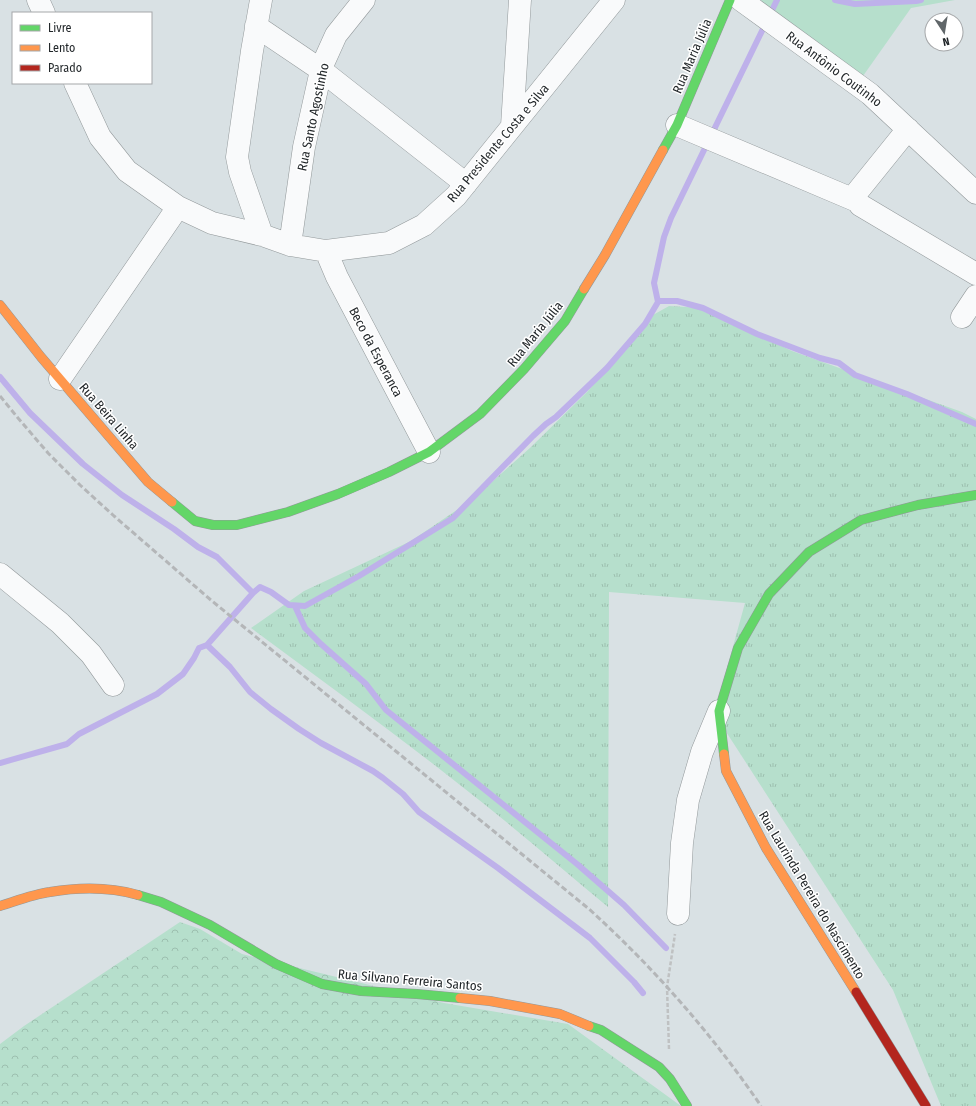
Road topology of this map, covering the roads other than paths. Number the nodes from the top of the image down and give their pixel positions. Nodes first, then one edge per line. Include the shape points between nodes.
1 (38, 0) edge
2 (261, 0) edge
3 (364, 0) edge
4 (520, 0) edge
5 (614, 0) edge
6 (730, 0) edge
7 (741, 0) edge
8 (44, 12) edge
9 (256, 26) junction
10 (321, 70) junction
11 (74, 84) edge
12 (677, 125) junction
13 (512, 126) junction
14 (908, 129) junction
15 (466, 184) junction
16 (976, 193) edge
17 (857, 201) junction
18 (178, 208) junction
19 (262, 235) junction
20 (290, 245) junction
21 (326, 251) junction
22 (976, 274) edge
23 (976, 296) edge
24 (0, 305) edge
25 (962, 317) dead end
26 (60, 379) junction
27 (429, 452) junction
28 (976, 495) edge
29 (213, 525) joint
30 (0, 574) edge
31 (113, 685) dead end
32 (719, 711) junction
33 (0, 906) edge
34 (678, 914) road end
35 (687, 1106) edge
36 (926, 1106) edge

1 - 8 street
2 - 9 street
3 - 10 street, Rua Santo Agostinho via 336,35
4 - 13 street
5 - 13 street, Rua Presidente Costa e Silva
6 - 12 street, Rua Maria Júlia
7 - 14 street, Rua Antônio Coutinho via 870,94
9 - 10 street
9 - 19 street via 237,157
10 - 15 street
10 - 20 street, Rua Santo Agostinho via 304,147
11 - 18 street, Rua Presidente Costa e Silva via 100,136 127,171
12 - 17 street
12 - 27 street, Rua Maria Júlia via 565,321 524,369 480,414
13 - 15 street, Rua Presidente Costa e Silva
14 - 16 street, Rua Antônio Coutinho
14 - 17 street via 858,191
15 - 21 street, Rua Presidente Costa e Silva via 424,225 389,243
17 - 22 street
18 - 19 street, Rua Presidente Costa e Silva via 212,223
18 - 26 street
19 - 20 street, Rua Presidente Costa e Silva
20 - 21 street, Rua Presidente Costa e Silva
21 - 27 street, Beco da Esperanca via 340,284
23 - 25 street
24 - 26 street, Rua Beira Linha
26 - 29 street, Rua Beira Linha via 148,482 195,521
27 - 29 street, Rua Maria Júlia via 345,491 288,512 237,525
28 - 32 street, Rua Laurinda Pereira do Nascimento via 918,505 861,520 809,552 769,594 738,648
30 - 31 street via 60,623 91,654
32 - 34 street via 702,752 688,800 682,843
32 - 36 street, Rua Laurinda Pereira do Nascimento via 726,771 766,848
33 - 35 street, Rua Silvano Ferreira Santos via 49,892 88,888 123,891 161,902 203,922 276,964 322,984 361,991 490,1001 560,1014 601,1030 659,1067

